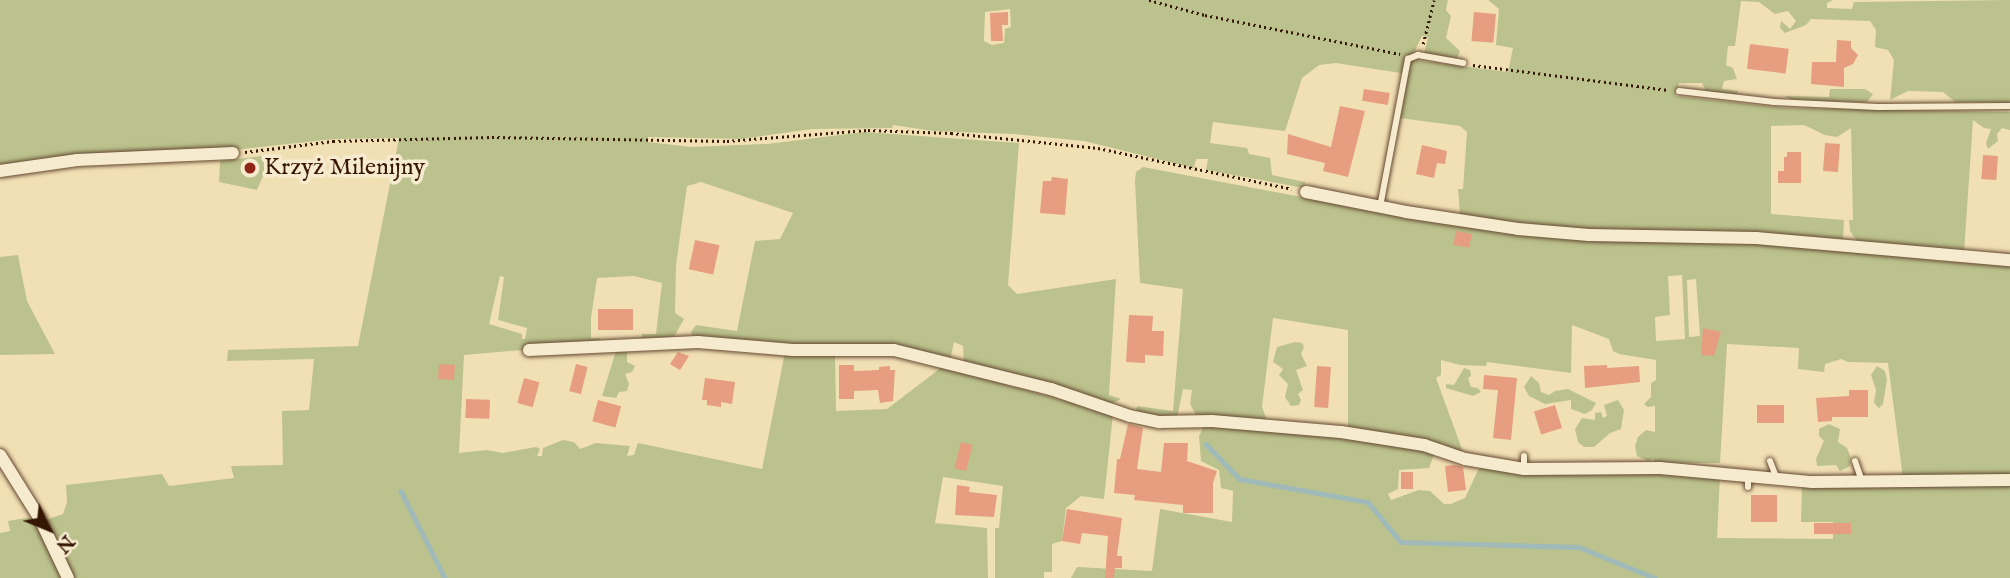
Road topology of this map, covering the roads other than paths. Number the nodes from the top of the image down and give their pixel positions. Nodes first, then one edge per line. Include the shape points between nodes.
1 (1463, 64) road end
2 (1679, 91) road end
3 (2010, 106) edge
4 (233, 153) road end
5 (0, 171) edge
6 (1306, 192) road end
7 (1380, 207) junction
8 (2010, 260) edge
9 (529, 350) dead end
10 (0, 454) edge
11 (1770, 461) dead end
12 (1855, 461) dead end
13 (1777, 479) junction
14 (2010, 480) edge
15 (1862, 481) junction
16 (68, 578) edge

1 - 7 lane via 1416,56 1408,59
2 - 3 lane via 1878,107
4 - 5 street via 77,160
6 - 7 street
7 - 8 street via 1518,229 1756,238
9 - 13 street via 698,342 793,350 894,350 1051,389 1159,422 1282,424 1424,445 1451,456 1637,465 1748,481
10 - 16 street via 40,519
11 - 13 lane
12 - 15 lane
13 - 15 street
14 - 15 street

